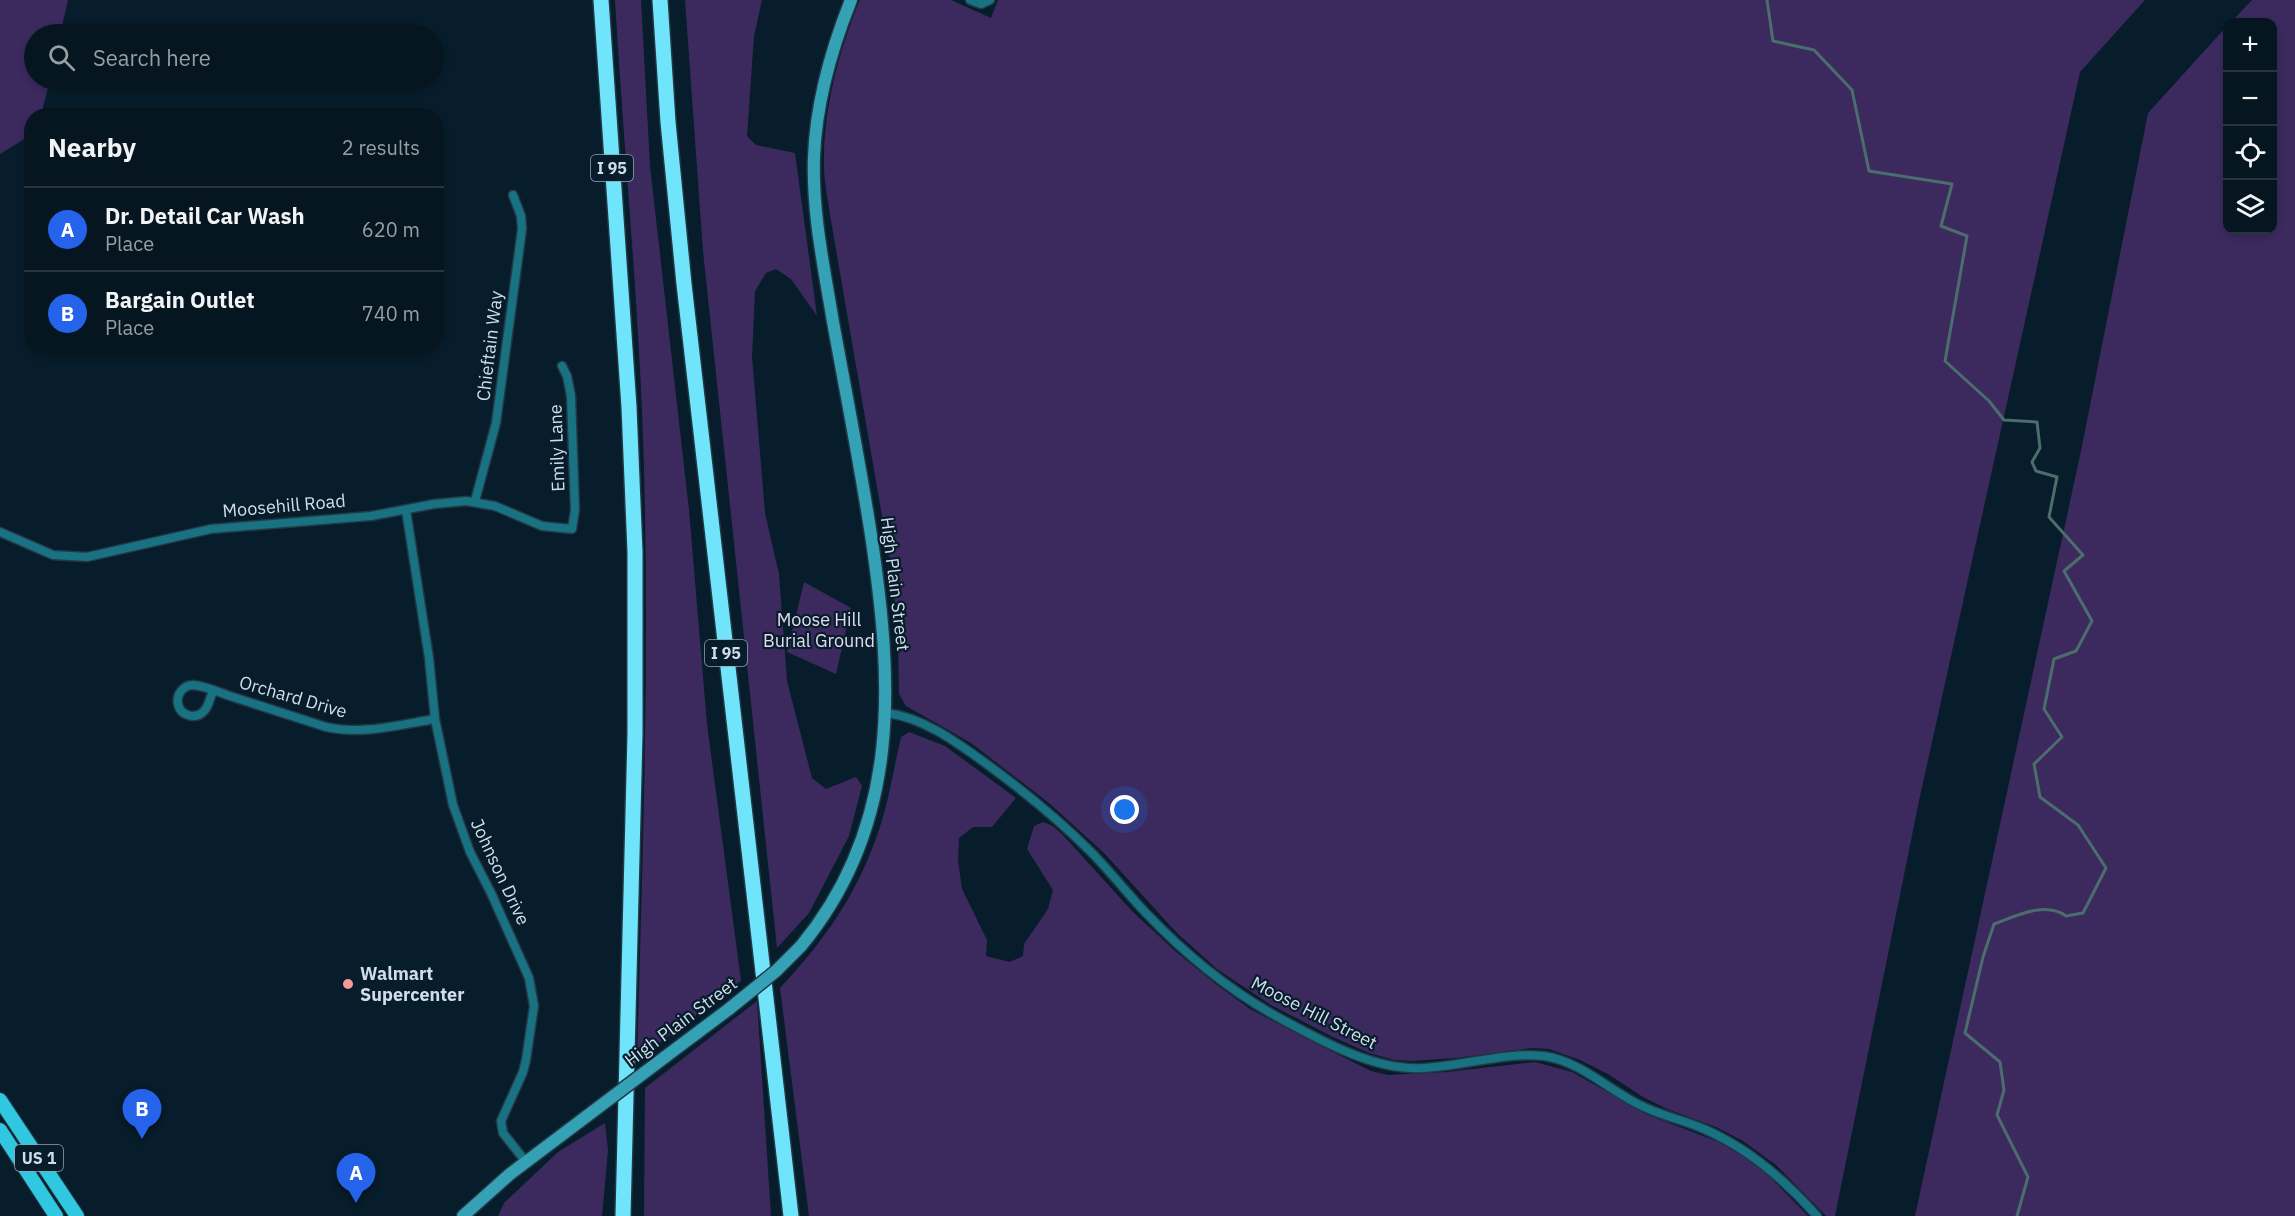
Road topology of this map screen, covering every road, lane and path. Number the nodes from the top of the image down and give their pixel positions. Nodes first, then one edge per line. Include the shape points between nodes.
1 (601, 0) edge
2 (660, 0) edge
3 (851, 0) edge
4 (970, 0) edge
5 (990, 0) edge
6 (513, 195) dead end
7 (562, 366) dead end
8 (475, 501) junction
9 (406, 510) junction
10 (572, 530) joint
11 (0, 532) edge
12 (213, 691) junction
13 (886, 714) junction
14 (435, 719) junction
15 (0, 1100) edge
16 (0, 1130) edge
17 (526, 1162) junction
18 (56, 1216) edge
19 (77, 1216) edge
20 (463, 1216) edge
21 (623, 1216) edge
22 (791, 1216) edge
23 (1817, 1216) edge

1 - 21 highway, I 95 via 630,416 635,561 635,734
2 - 22 highway, I 95 via 684,284
3 - 13 main road, High Plain Street via 823,88 815,133 814,189 818,235 880,596
4 - 5 street via 981,4
6 - 8 street, Chieftain Way via 522,229 496,423
7 - 10 street, Emily Lane via 571,396 575,510
8 - 9 street, Moosehill Road
8 - 10 street, Moosehill Road via 542,526
9 - 11 street, Moosehill Road via 205,530 76,557 44,552
9 - 14 street, Johnson Drive
12 - 12 street, Orchard Drive via 200,714 185,714 178,706 178,696 188,686
12 - 14 street, Orchard Drive via 338,730 364,731
13 - 17 main road, High Plain Street, bridge via 881,769 866,832 838,892 801,945 729,1010
13 - 23 street, Moose Hill Street via 936,730 1005,777 1084,845 1192,956 1237,992 1281,1018 1365,1059 1394,1067 1421,1068 1526,1055 1553,1058 1640,1105 1738,1146 1774,1173
14 - 17 street, Johnson Drive via 462,831 529,978 534,1006 528,1052 501,1121 503,1133
15 - 19 main road, US 1
16 - 18 main road, US 1
17 - 20 main road, High Plain Street

